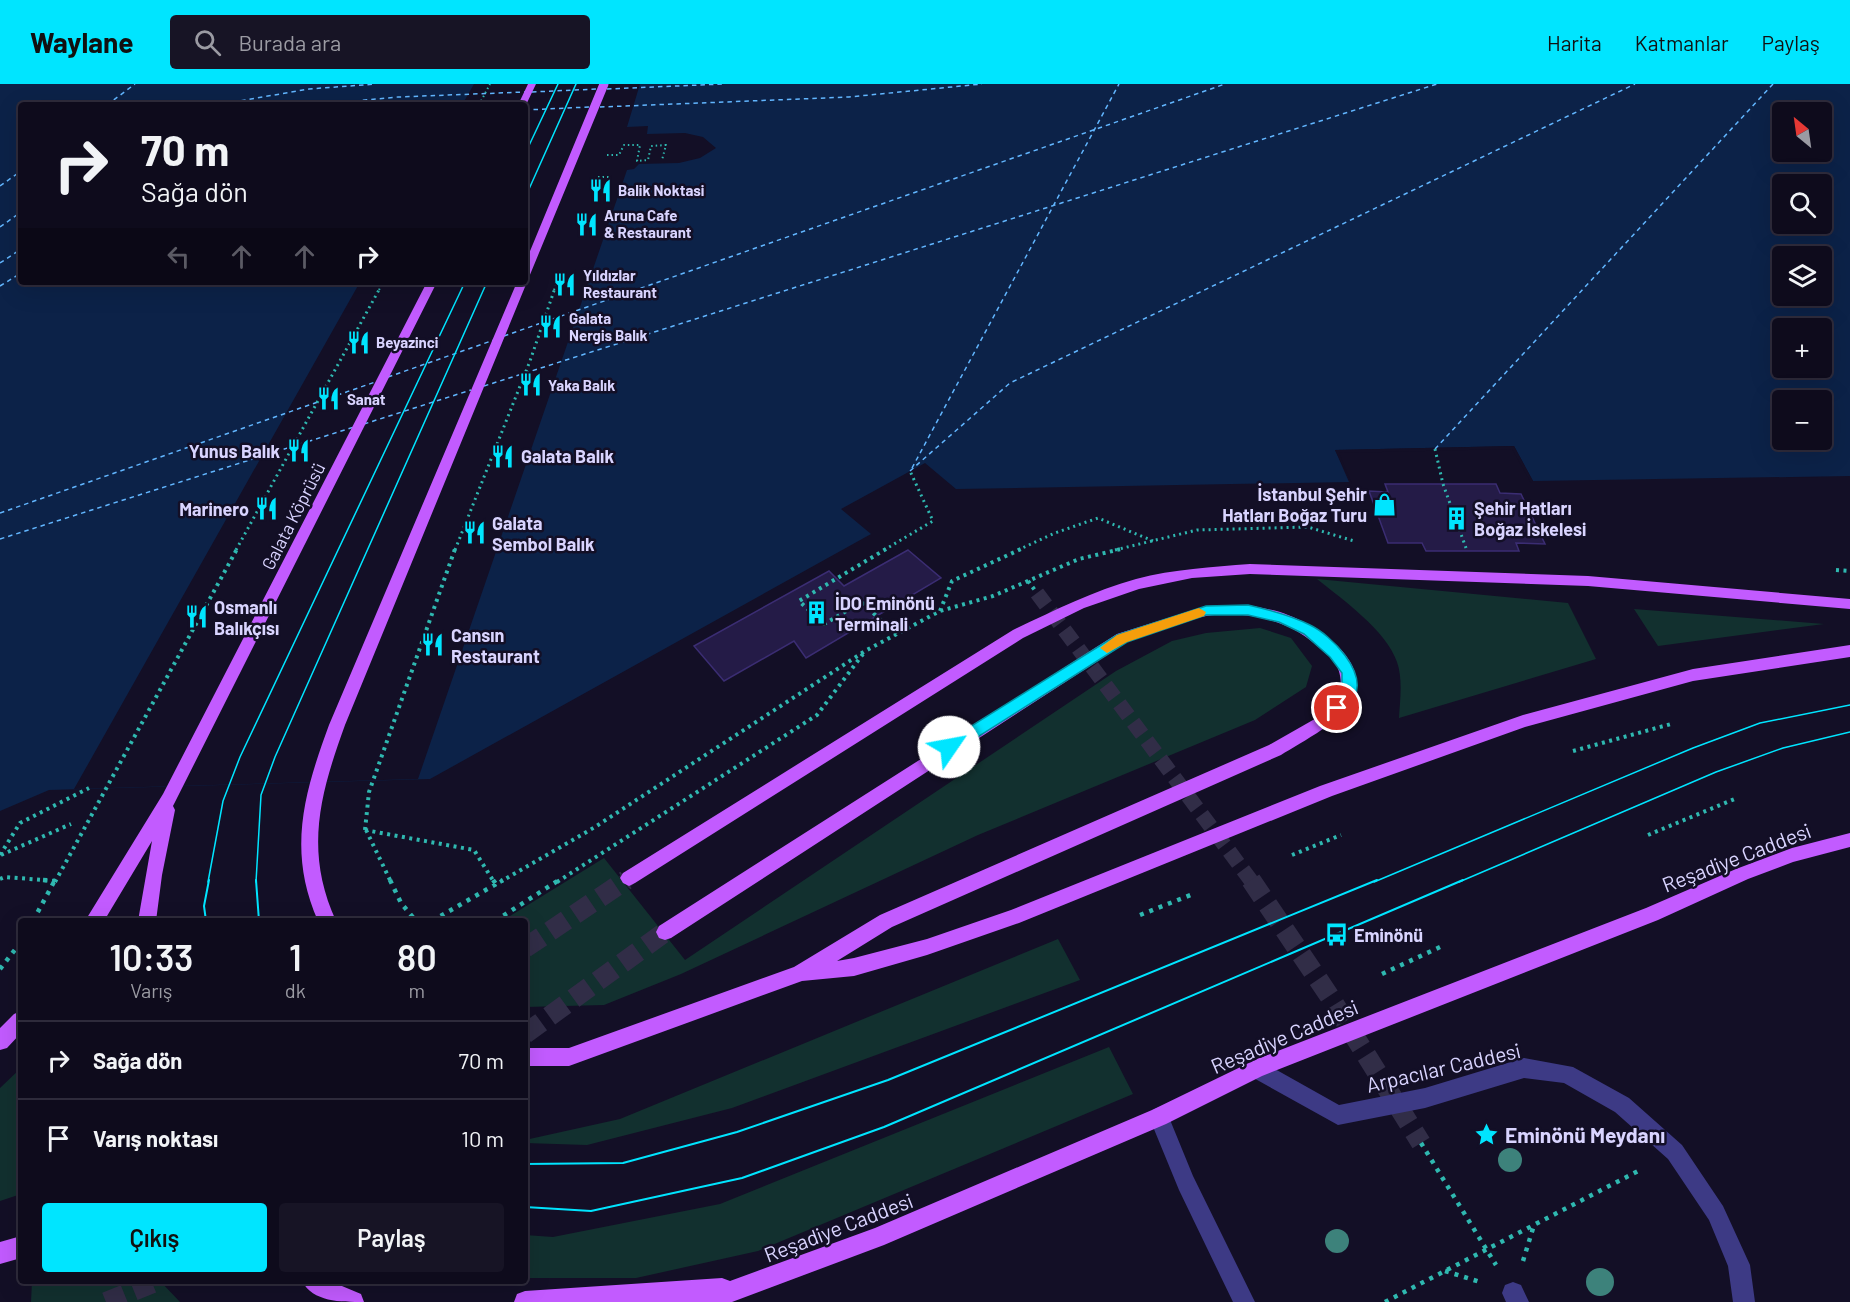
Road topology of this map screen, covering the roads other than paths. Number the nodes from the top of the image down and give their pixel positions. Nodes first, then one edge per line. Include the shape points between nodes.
1 (532, 84) edge
2 (604, 84) edge
3 (523, 102) edge
4 (528, 267) edge
5 (430, 285) edge
6 (521, 285) edge
7 (1850, 604) edge
8 (1850, 651) edge
9 (169, 798) junction
10 (1850, 840) edge
11 (629, 878) tunnel mouth
12 (96, 918) edge
13 (147, 918) edge
14 (326, 918) edge
15 (665, 932) tunnel mouth
16 (800, 973) junction
17 (18, 1023) edge
18 (0, 1041) edge
19 (528, 1057) edge
20 (1257, 1069) junction
21 (1159, 1116) junction
22 (18, 1248) edge
23 (0, 1253) edge
24 (317, 1284) edge
25 (740, 1288) junction
26 (353, 1302) edge
27 (525, 1302) edge
28 (703, 1302) edge
29 (1244, 1302) edge
30 (1744, 1302) edge

1 - 3 main road
2 - 4 main road, bridge
5 - 9 main road, Galata Köprüsü
6 - 14 main road via 316,782 307,828 309,861
7 - 11 main road via 1588,580 1273,570 1192,573 1137,584 1079,604 1018,634
8 - 16 main road via 1694,675 1523,721 1326,791 1013,917 927,947 854,967
9 - 12 main road
9 - 13 main road
10 - 20 main road, Reşadiye Caddesi via 1792,855 1742,874 1652,915
15 - 16 main road via 1122,638 1206,610 1248,610 1282,618 1308,630 1335,653 1349,672 1348,695 1325,720 1275,750 886,921
16 - 19 main road via 569,1057
17 - 18 main road
20 - 21 main road, Reşadiye Caddesi
20 - 30 street, Arpacılar Caddesi via 1338,1115 1425,1098 1524,1068 1566,1074 1622,1105 1675,1152 1716,1213 1739,1265
21 - 25 main road, Reşadiye Caddesi via 877,1238
21 - 29 street via 1186,1184
22 - 23 main road
24 - 26 main road
25 - 27 main road
25 - 28 main road, Reşadiye Caddesi

